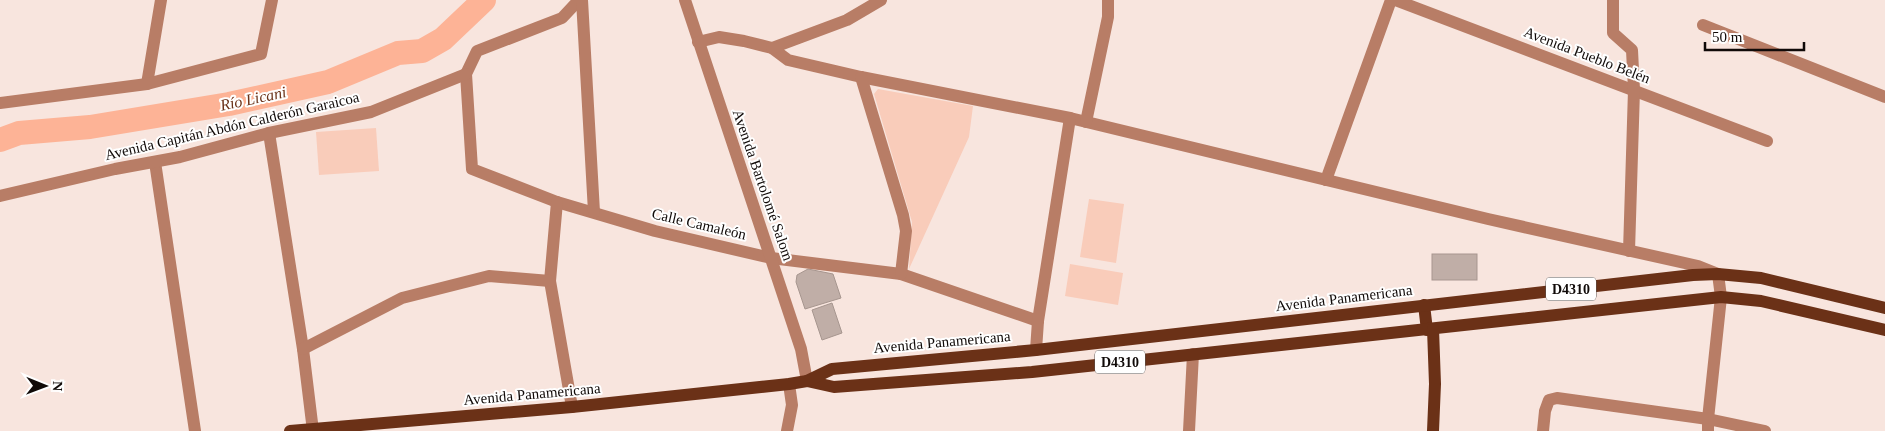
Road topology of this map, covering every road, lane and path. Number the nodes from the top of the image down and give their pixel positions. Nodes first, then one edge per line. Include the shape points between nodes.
1 (161, 0) edge
2 (272, 0) edge
3 (580, 0) edge
4 (685, 0) edge
5 (881, 0) edge
6 (1108, 0) edge
7 (1391, 0) edge
8 (1395, 0) edge
9 (1613, 0) edge
10 (1703, 25) dead end
11 (698, 42) junction
12 (772, 48) junction
13 (466, 74) junction
14 (861, 77) junction
15 (147, 84) junction
16 (1634, 90) junction
17 (1885, 97) edge
18 (0, 103) edge
19 (1070, 118) junction
20 (1086, 122) junction
21 (269, 133) junction
22 (1767, 141) dead end
23 (155, 162) junction
24 (1326, 180) junction
25 (0, 196) edge
26 (557, 202) junction
27 (594, 212) junction
28 (1629, 251) junction
29 (770, 258) junction
30 (901, 274) junction
31 (1718, 274) junction
32 (550, 281) junction
33 (1721, 297) junction
34 (1424, 305) junction
35 (1885, 308) edge
36 (1038, 321) junction
37 (1430, 330) junction
38 (1885, 330) edge
39 (303, 348) junction
40 (1036, 350) junction
41 (1193, 354) junction
42 (807, 381) junction
43 (789, 384) junction
44 (572, 408) junction
45 (1708, 425) edge
46 (312, 430) edge
47 (195, 431) edge
48 (290, 431) edge
49 (787, 431) edge
50 (1189, 431) edge
51 (1433, 431) edge
52 (1543, 431) edge
53 (1765, 431) edge

1 - 15 street
2 - 15 street via 261,54
3 - 13 street via 562,18 477,51
3 - 27 street
4 - 11 street, Avenida Bartolomé Salom
5 - 12 street via 846,20
6 - 20 street via 1108,16
7 - 24 street
8 - 16 street, Avenida Pueblo Belén
9 - 16 street via 1613,33 1632,50
10 - 17 street
11 - 12 street via 719,37
11 - 29 street, Avenida Bartolomé Salom
12 - 14 street via 788,60
13 - 21 street, Avenida Capitán Abdón Calderón Garaicoa via 371,112
13 - 26 street, Calle Camaleón via 472,169
14 - 19 street
14 - 30 street via 903,215 906,231
15 - 18 street
16 - 22 street, Avenida Pueblo Belén
16 - 28 street
19 - 20 street
19 - 36 street
20 - 24 street
21 - 23 street, Avenida Capitán Abdón Calderón Garaicoa
21 - 39 street
23 - 25 street, Avenida Capitán Abdón Calderón Garaicoa
23 - 47 street
24 - 28 street
26 - 27 street, Calle Camaleón
26 - 32 street
27 - 29 street, Calle Camaleón via 655,231
28 - 31 street via 1698,266
29 - 30 street, Calle Camaleón
29 - 42 street, Avenida Bartolomé Salom via 802,349
30 - 36 street, Calle Camaleón
31 - 33 street
31 - 34 main road, Avenida Panamericana / D4310
31 - 35 main road, Avenida Panamericana / D4310 via 1761,278
32 - 39 street via 489,276 402,298
32 - 44 street
33 - 37 main road, Avenida Panamericana / D4310
33 - 38 main road, Avenida Panamericana / D4310 via 1761,301
33 - 45 street
34 - 37 main road
34 - 40 main road, Avenida Panamericana / D4310
36 - 40 street
37 - 41 main road, Avenida Panamericana / D4310
37 - 51 main road via 1435,384
39 - 46 street
40 - 42 main road, Avenida Panamericana / D4310 via 832,369
41 - 42 main road, Avenida Panamericana / D4310 via 1032,372 834,387
41 - 50 street
42 - 43 main road, Avenida Panamericana / D4310
43 - 44 main road, Avenida Panamericana / D4310
43 - 49 street via 792,405
44 - 46 main road, Avenida Panamericana / D4310
45 - 52 street via 1556,398 1549,400 1544,411
45 - 53 street
46 - 48 main road, Avenida Panamericana / D4310

